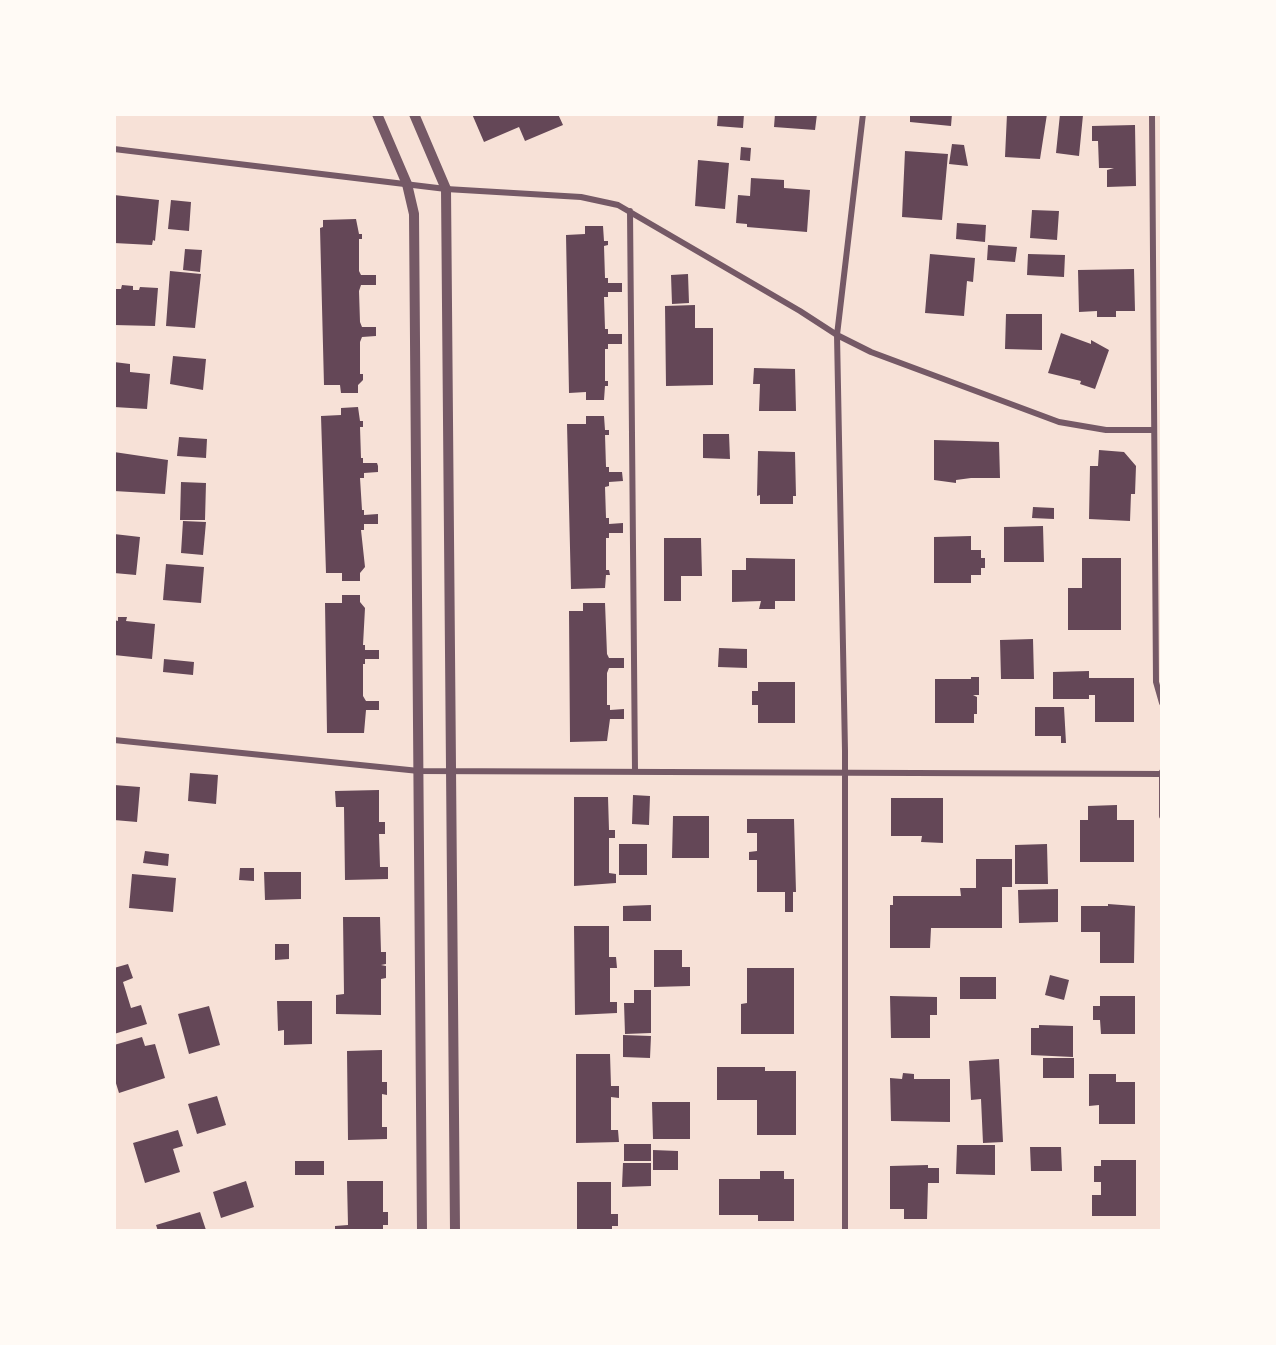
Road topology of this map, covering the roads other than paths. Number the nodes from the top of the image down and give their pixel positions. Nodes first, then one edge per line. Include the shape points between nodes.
1 (377, 114) edge
2 (414, 114) edge
3 (863, 114) edge
4 (1152, 114) edge
5 (114, 149) edge
6 (407, 184) junction
7 (446, 189) junction
8 (630, 212) junction
9 (837, 335) junction
10 (1153, 430) junction
11 (1162, 703) edge
12 (114, 740) edge
13 (419, 771) junction
14 (451, 771) junction
15 (635, 771) junction
16 (845, 772) junction
17 (1162, 773) edge
18 (1162, 816) edge
19 (422, 1231) edge
20 (455, 1231) edge
21 (845, 1231) edge

1 - 6 street
2 - 7 street
3 - 9 street
4 - 10 street
5 - 6 street
6 - 7 street
6 - 13 street via 414,214
7 - 8 street via 581,198 618,205
7 - 14 street
8 - 9 street
8 - 15 street
9 - 10 street via 871,352 1059,422 1106,430
9 - 16 street
10 - 11 street via 1156,682
12 - 13 street
13 - 14 street
13 - 19 street
14 - 15 street
14 - 20 street
15 - 16 street
16 - 17 street
16 - 21 street
17 - 18 street

